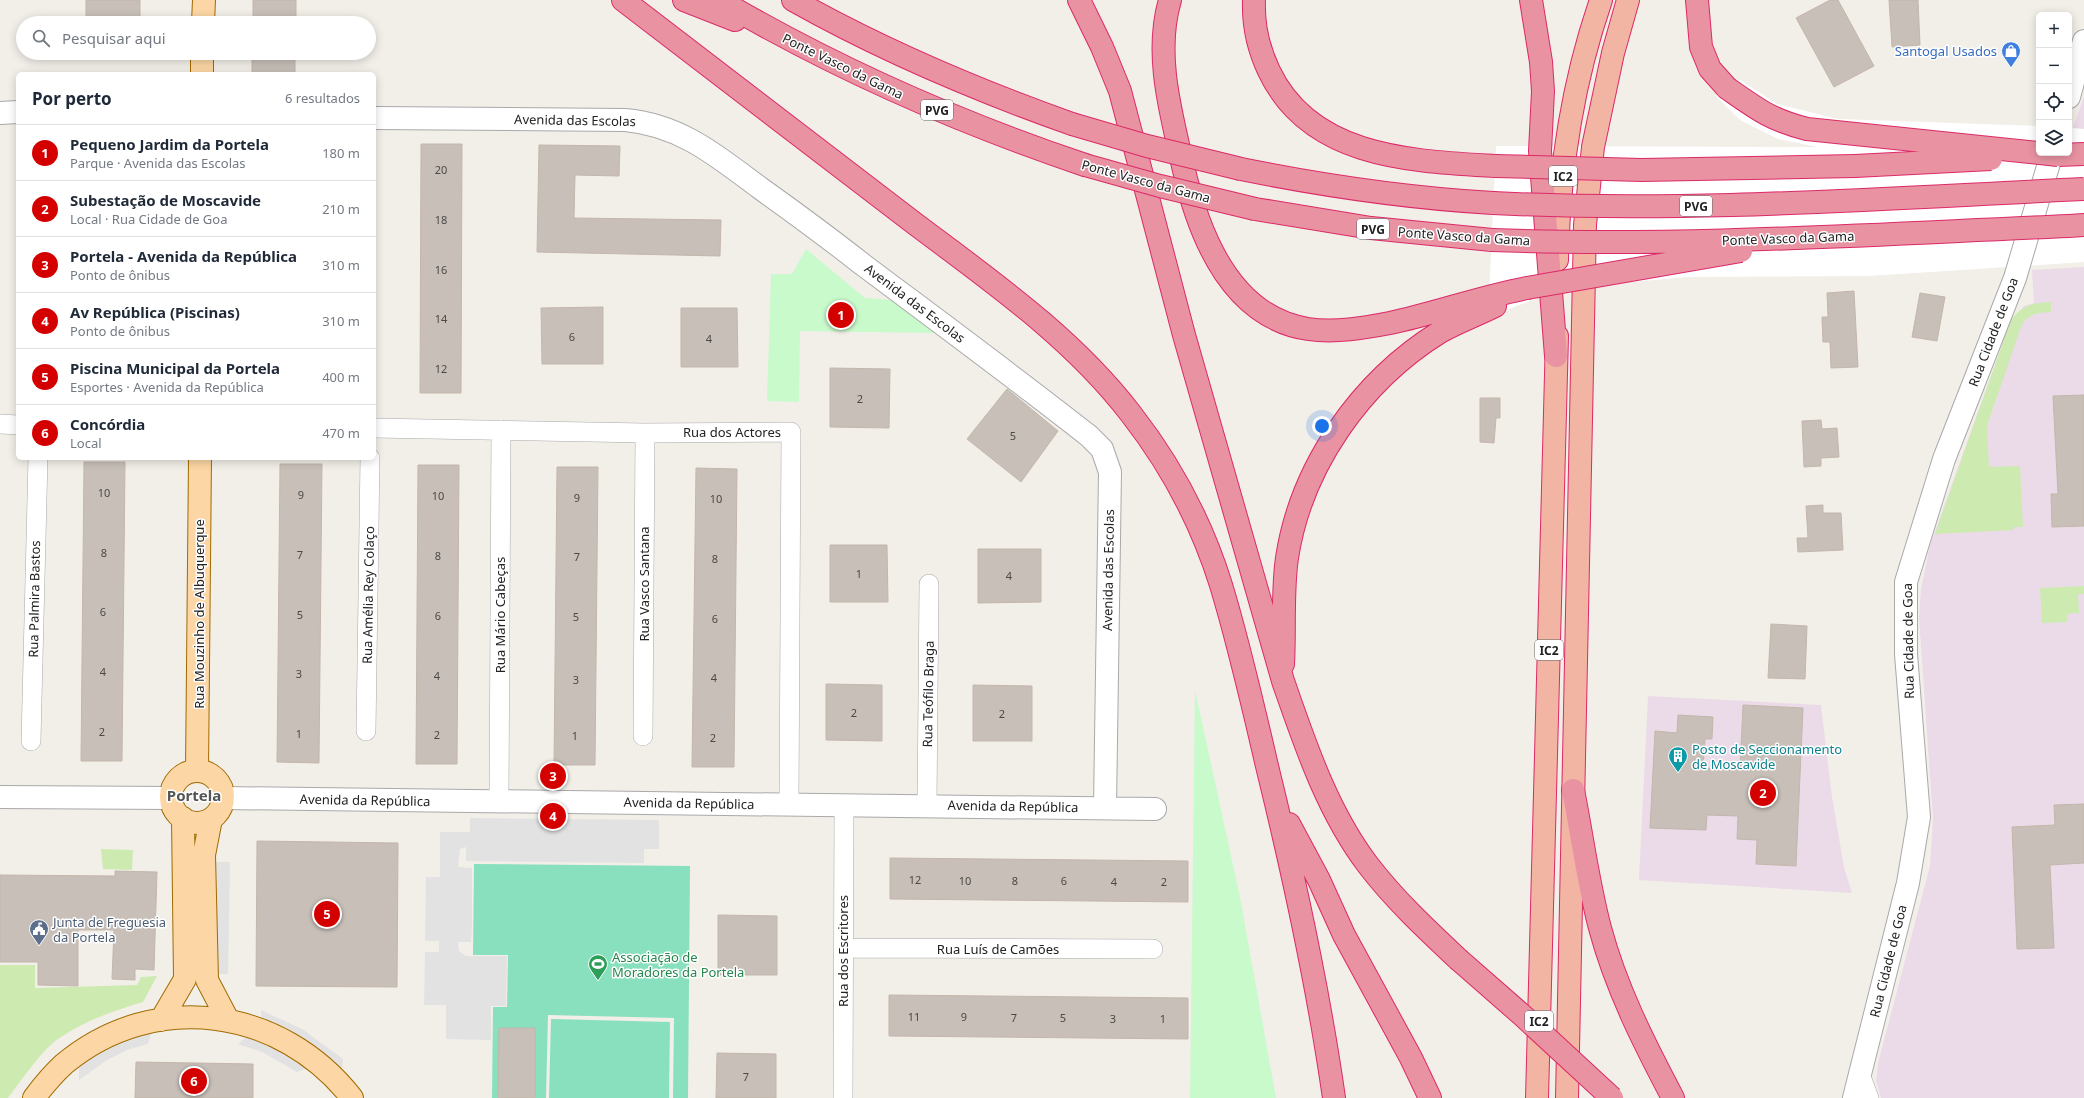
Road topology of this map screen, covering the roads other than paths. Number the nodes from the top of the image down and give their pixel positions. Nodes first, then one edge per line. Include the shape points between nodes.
1 (204, 0) edge
2 (623, 0) edge
3 (684, 0) edge
4 (719, 0) edge
5 (793, 0) edge
6 (1079, 0) edge
7 (1170, 0) edge
8 (1254, 0) edge
9 (1531, 0) edge
10 (1600, 0) edge
11 (1628, 0) edge
12 (1697, 0) edge
13 (203, 16) edge
14 (2084, 41) edge
15 (795, 43) junction
16 (202, 60) edge
17 (202, 72) edge
18 (2072, 86) edge
19 (0, 112) edge
20 (16, 112) edge
21 (376, 118) edge
22 (2036, 152) edge
23 (2072, 154) edge
24 (2084, 154) edge
25 (2036, 155) edge
26 (2054, 156) edge
27 (2084, 189) edge
28 (2084, 225) edge
29 (1821, 237) junction
30 (1527, 288) junction
31 (1556, 356) junction
32 (0, 424) edge
33 (16, 424) edge
34 (376, 428) edge
35 (501, 430) junction
36 (645, 433) junction
37 (38, 460) edge
38 (200, 460) edge
39 (370, 460) edge
40 (929, 584) dead end
41 (1283, 681) junction
42 (366, 732) dead end
43 (643, 736) dead end
44 (31, 741) dead end
45 (197, 771) junction
46 (1573, 790) junction
47 (0, 797) edge
48 (171, 798) junction
49 (223, 798) junction
50 (499, 801) junction
51 (1276, 801) junction
52 (789, 804) junction
53 (844, 805) junction
54 (927, 806) junction
55 (1105, 808) junction
56 (1155, 809) dead end
57 (183, 818) junction
58 (211, 819) junction
59 (844, 948) junction
60 (1153, 949) dead end
61 (161, 1020) junction
62 (228, 1020) junction
63 (1860, 1074) junction
64 (34, 1098) edge
65 (352, 1098) edge
66 (843, 1098) edge
67 (1334, 1098) edge
68 (1430, 1098) edge
69 (1537, 1098) edge
70 (1566, 1098) edge
71 (1612, 1098) edge
72 (1673, 1098) edge
73 (1854, 1098) edge
74 (1869, 1098) edge

1 - 13 main road
2 - 51 highway via 983,275 1065,341 1130,412 1161,455 1196,523 1220,583
3 - 15 highway
4 - 15 highway, Ponte Vasco da Gama / PVG
5 - 27 highway, PVG, bridge via 918,64 1072,124 1241,169 1389,195 1569,207 1653,207
6 - 41 highway via 1120,91 1184,335
7 - 30 highway via 1164,45 1165,71 1186,177 1198,216 1214,254 1245,298 1264,312 1287,323 1308,329 1334,330 1396,322 1489,295
8 - 25 highway, bridge via 1255,26 1262,55 1275,83 1288,102 1306,120 1324,132 1350,144 1407,159 1495,166 1642,170 1855,166
9 - 31 highway via 1541,62 1543,91 1540,151
10 - 31 highway, IC2 via 1580,68 1566,146 1558,225
11 - 46 highway, IC2 via 1616,39 1597,123 1585,225
12 - 22 highway, bridge via 1701,47 1710,69 1727,88 1762,113 1781,122 1807,129
14 - 18 street
15 - 29 highway, Ponte Vasco da Gama / PVG, bridge via 904,97 1010,138 1085,165 1255,209 1371,228 1492,240 1653,242
16 - 17 main road
19 - 20 street
21 - 55 street, Avenida das Escolas via 625,120 655,124 677,133 714,154 790,209 1089,436 1102,449 1110,472
23 - 24 highway
26 - 63 street, Rua Cidade de Goa via 2015,278 1944,459 1906,582 1906,654 1919,817 1908,883
28 - 29 highway, Ponte Vasco da Gama / PVG, bridge
29 - 30 highway, bridge
30 - 41 highway via 1441,332 1386,374 1342,425 1325,452 1302,502 1287,558
31 - 69 highway, IC2
32 - 33 street
34 - 35 street, Rua dos Actores
35 - 36 street, Rua dos Actores
35 - 50 street, Rua Mário Cabeças
36 - 43 street, Rua Vasco Santana
36 - 52 street, Rua dos Actores via 791,432
37 - 44 street, Rua Palmira Bastos
38 - 45 main road, Rua Mouzinho de Albuquerque
39 - 42 street, Rua Amélia Rey Colaço
40 - 54 street, Rua Teófilo Braga
41 - 71 highway, bridge via 1328,798 1367,864 1402,905 1458,959
45 - 48 main road via 182,776 176,782
45 - 49 main road via 213,776 219,782
46 - 70 highway, IC2
46 - 72 highway via 1594,902 1606,949 1634,1023
47 - 48 street
48 - 57 main road via 174,809
49 - 50 street, Avenida da República
49 - 58 main road via 219,810
50 - 52 street, Avenida da República
51 - 67 highway via 1305,926
51 - 68 highway
52 - 53 street, Avenida da República
53 - 54 street, Avenida da República
53 - 59 street, Rua dos Escritores
54 - 55 street, Avenida da República
55 - 56 street, Avenida da República
57 - 58 main road via 192,822
57 - 61 main road via 185,978
58 - 62 main road via 204,855 207,980
59 - 60 street, Rua Luís de Camões
59 - 66 street, Rua dos Escritores
61 - 62 main road via 195,1017
61 - 64 main road via 125,1029 83,1050 64,1065
62 - 65 main road via 264,1030 306,1052 324,1067
63 - 73 street, Rua Cidade de Goa
63 - 74 street

